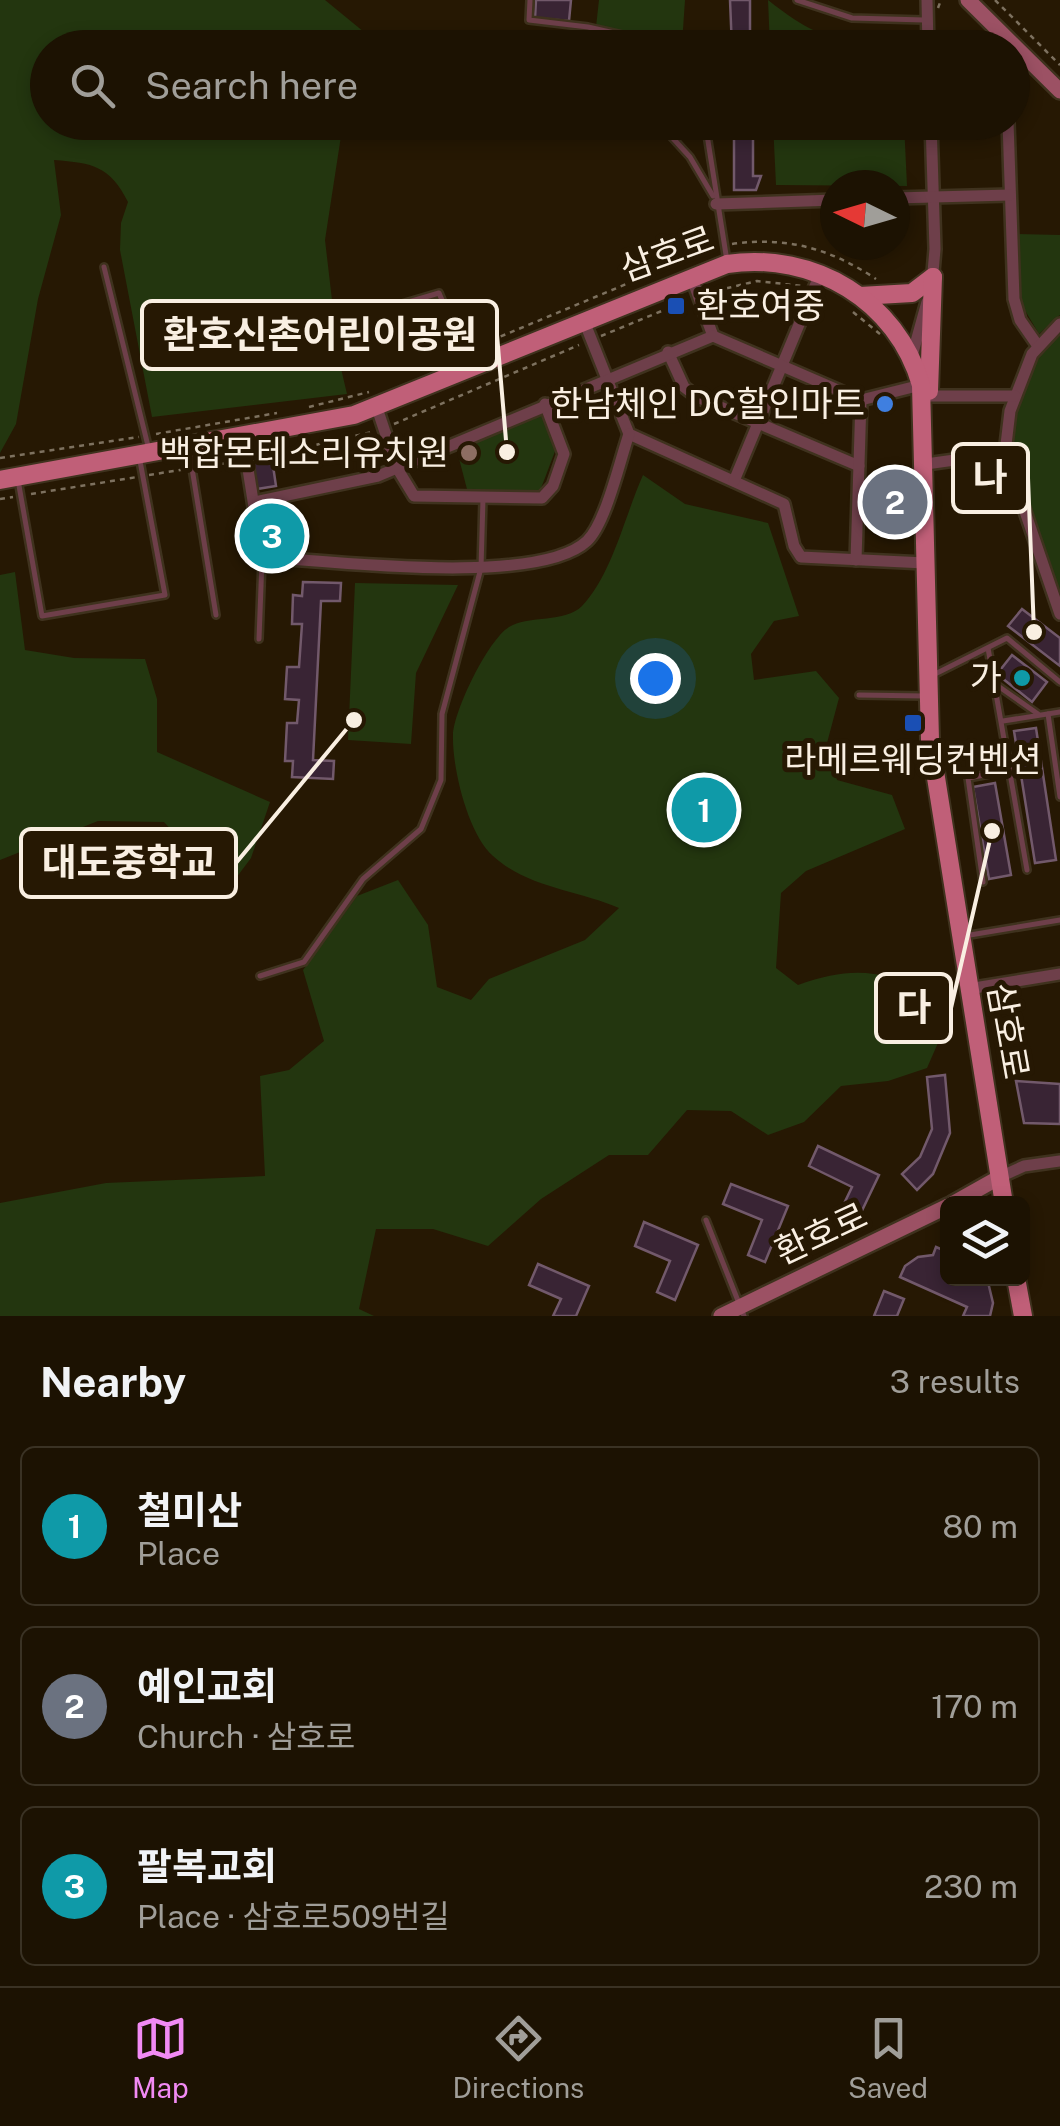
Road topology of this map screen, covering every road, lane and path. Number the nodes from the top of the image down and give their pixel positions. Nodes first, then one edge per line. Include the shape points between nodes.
1 (530, 0) edge
2 (797, 0) edge
3 (928, 0) edge
4 (968, 0) edge
5 (994, 0) edge
6 (927, 20) junction
7 (601, 30) edge
8 (927, 30) edge
9 (994, 30) edge
10 (1024, 30) edge
11 (1030, 35) edge
12 (1030, 65) edge
13 (1060, 65) edge
14 (1060, 91) edge
15 (674, 140) edge
16 (707, 140) edge
17 (931, 140) edge
18 (1008, 140) edge
19 (1010, 195) junction
20 (933, 197) junction
21 (910, 198) edge
22 (820, 201) edge
23 (716, 204) junction
24 (727, 264) junction
25 (104, 267) dead end
26 (691, 276) junction
27 (933, 277) junction
28 (818, 282) junction
29 (698, 296) junction
30 (854, 302) junction
31 (395, 306) dead end
32 (584, 321) junction
33 (1060, 324) edge
34 (891, 325) dead end
35 (712, 336) junction
36 (592, 340) junction
37 (1038, 346) junction
38 (668, 352) junction
39 (912, 356) junction
40 (784, 366) junction
41 (472, 368) junction
42 (607, 377) junction
43 (925, 391) junction
44 (1014, 396) junction
45 (862, 400) junction
46 (545, 404) junction
47 (377, 408) junction
48 (760, 423) junction
49 (384, 428) junction
50 (629, 434) junction
51 (243, 438) junction
52 (188, 447) junction
53 (1005, 453) junction
54 (144, 454) junction
55 (247, 460) junction
56 (926, 464) junction
57 (859, 466) junction
58 (192, 468) junction
59 (398, 468) junction
60 (143, 476) junction
61 (734, 481) junction
62 (13, 484) edge
63 (483, 499) junction
64 (0, 500) edge
65 (254, 502) junction
66 (262, 558) junction
67 (856, 560) junction
68 (925, 562) junction
69 (481, 568) junction
70 (1060, 614) edge
71 (216, 615) dead end
72 (259, 639) dead end
73 (988, 648) junction
74 (1060, 682) edge
75 (995, 684) junction
76 (926, 688) junction
77 (859, 695) dead end
78 (1060, 712) edge
79 (1048, 714) junction
80 (1039, 716) junction
81 (1003, 721) junction
82 (1011, 770) junction
83 (1060, 797) edge
84 (1027, 870) dead end
85 (983, 882) dead end
86 (1060, 920) edge
87 (960, 937) junction
88 (1060, 974) edge
89 (260, 976) dead end
90 (968, 988) junction
91 (1060, 1161) edge
92 (1000, 1177) junction
93 (966, 1196) edge
94 (1003, 1196) edge
95 (940, 1210) edge
96 (940, 1219) edge
97 (706, 1220) dead end
98 (920, 1220) junction
99 (1017, 1286) edge
100 (742, 1311) edge
101 (721, 1316) edge
102 (1023, 1316) edge

1 - 7 lane via 528,20
2 - 6 lane via 852,18
3 - 6 street
4 - 9 street
5 - 10 path
6 - 8 street
11 - 13 path
12 - 14 street
15 - 23 lane
16 - 23 lane
17 - 20 street
18 - 19 street
19 - 20 street
19 - 37 street via 1014,298
20 - 21 street
20 - 27 street
22 - 23 street
23 - 24 lane
24 - 26 main road, 삼호로
24 - 28 main road, 삼호로 via 770,261
25 - 54 lane
26 - 29 street
26 - 32 main road, 삼호로
27 - 30 main road via 912,292
27 - 39 street
27 - 43 main road, 삼호로
28 - 29 path via 757,281
28 - 30 main road, 삼호로
28 - 40 street
29 - 35 street
29 - 36 path
30 - 34 path via 878,336
30 - 39 main road, 삼호로 via 895,328
31 - 41 lane via 439,293
32 - 36 street
32 - 41 main road, 삼호로
33 - 37 street
35 - 38 street
35 - 40 street
36 - 42 street
36 - 49 path
37 - 44 street
38 - 42 street
38 - 48 street via 690,392
39 - 43 main road, 삼호로
40 - 45 street
40 - 48 street
41 - 47 main road, 삼호로
42 - 46 street
42 - 50 street
43 - 44 street
43 - 45 street
43 - 56 main road, 삼호로
44 - 53 street
45 - 57 street
46 - 59 street
46 - 63 street via 564,454 552,486 534,499
47 - 49 street
47 - 51 main road, 삼호로
48 - 57 street
48 - 61 street
49 - 55 path
49 - 59 street
50 - 61 street
50 - 69 street via 586,542 553,556
51 - 52 main road, 삼호로
51 - 55 street
52 - 54 main road, 삼호로
52 - 58 lane
53 - 56 street
53 - 70 street
54 - 60 lane
54 - 62 main road, 삼호로
55 - 58 path
55 - 65 street
56 - 68 main road, 삼호로
57 - 67 street
58 - 60 path
58 - 71 lane
59 - 63 street via 414,496
59 - 65 street
60 - 62 path
60 - 62 lane via 165,595 42,616
61 - 67 street via 784,504 801,556
62 - 64 path
63 - 69 lane
65 - 66 street
66 - 69 street
66 - 72 lane
67 - 68 street
68 - 76 main road, 삼호로
69 - 89 lane via 442,714 441,780 421,829 363,879 304,962
73 - 74 lane via 1007,638
73 - 75 lane
73 - 76 lane
75 - 80 lane
75 - 81 lane
76 - 77 lane
76 - 87 main road, 삼호로
78 - 79 lane
79 - 80 lane
79 - 83 lane
80 - 81 lane
81 - 82 lane
82 - 84 lane
82 - 85 lane via 968,778
86 - 87 lane
87 - 90 main road, 삼호로
88 - 90 street
90 - 92 main road, 삼호로
91 - 92 street
92 - 93 street, 환호로
92 - 94 main road, 삼호로
95 - 98 street, 환호로
96 - 98 street
97 - 100 lane
98 - 100 street, 환호로
99 - 102 main road
100 - 101 street, 환호로

